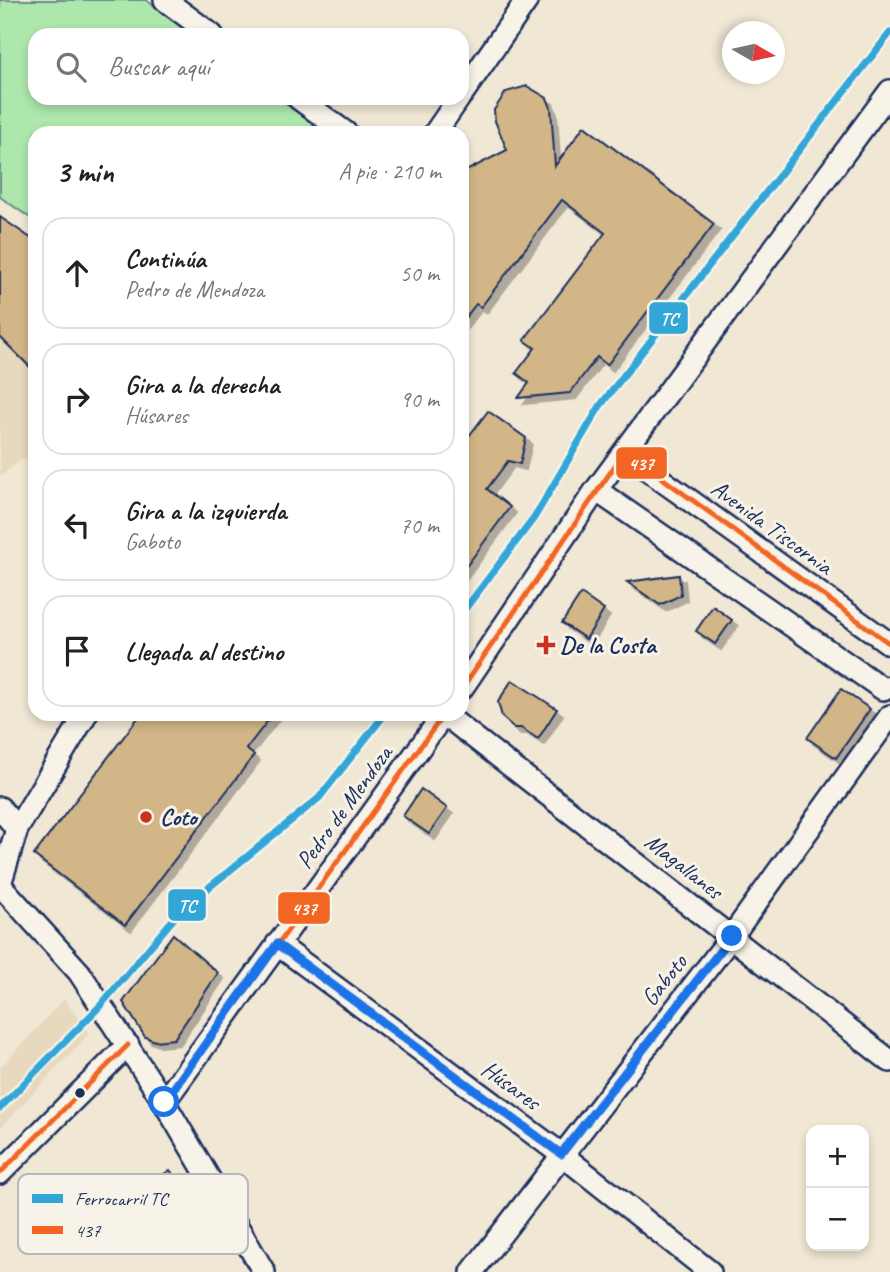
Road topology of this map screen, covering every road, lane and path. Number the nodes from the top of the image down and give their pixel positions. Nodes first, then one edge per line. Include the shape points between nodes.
1 (165, 0) edge
2 (527, 0) edge
3 (203, 28) edge
4 (469, 84) edge
5 (890, 91) edge
6 (308, 105) edge
7 (455, 105) edge
8 (336, 126) edge
9 (440, 126) edge
10 (625, 451) junction
11 (596, 489) junction
12 (890, 644) edge
13 (469, 678) edge
14 (890, 687) edge
15 (890, 716) edge
16 (82, 721) edge
17 (439, 721) edge
18 (453, 721) edge
19 (0, 808) edge
20 (17, 829) junction
21 (0, 885) edge
22 (732, 936) junction
23 (277, 944) junction
24 (128, 1045) junction
25 (890, 1060) edge
26 (164, 1102) junction
27 (561, 1154) junction
28 (0, 1173) edge
29 (206, 1174) edge
30 (248, 1245) edge
31 (264, 1272) edge
32 (472, 1272) edge
33 (710, 1272) edge

1 - 3 street
2 - 4 street
5 - 10 street
6 - 8 street
7 - 9 street
10 - 11 street
10 - 12 street, Avenida Tiscornia
11 - 13 street
11 - 14 street via 883,688
15 - 22 street, Gaboto
16 - 20 street
17 - 23 street, Pedro de Mendoza
18 - 22 street, Magallanes
19 - 20 street
20 - 21 street
21 - 24 street via 79,972
22 - 25 street, Magallanes
22 - 27 street, Gaboto
23 - 26 street, Pedro de Mendoza
23 - 27 street, Húsares
24 - 26 street
24 - 28 street
26 - 29 street
27 - 32 street, Gaboto
27 - 33 street, Húsares
30 - 31 street

